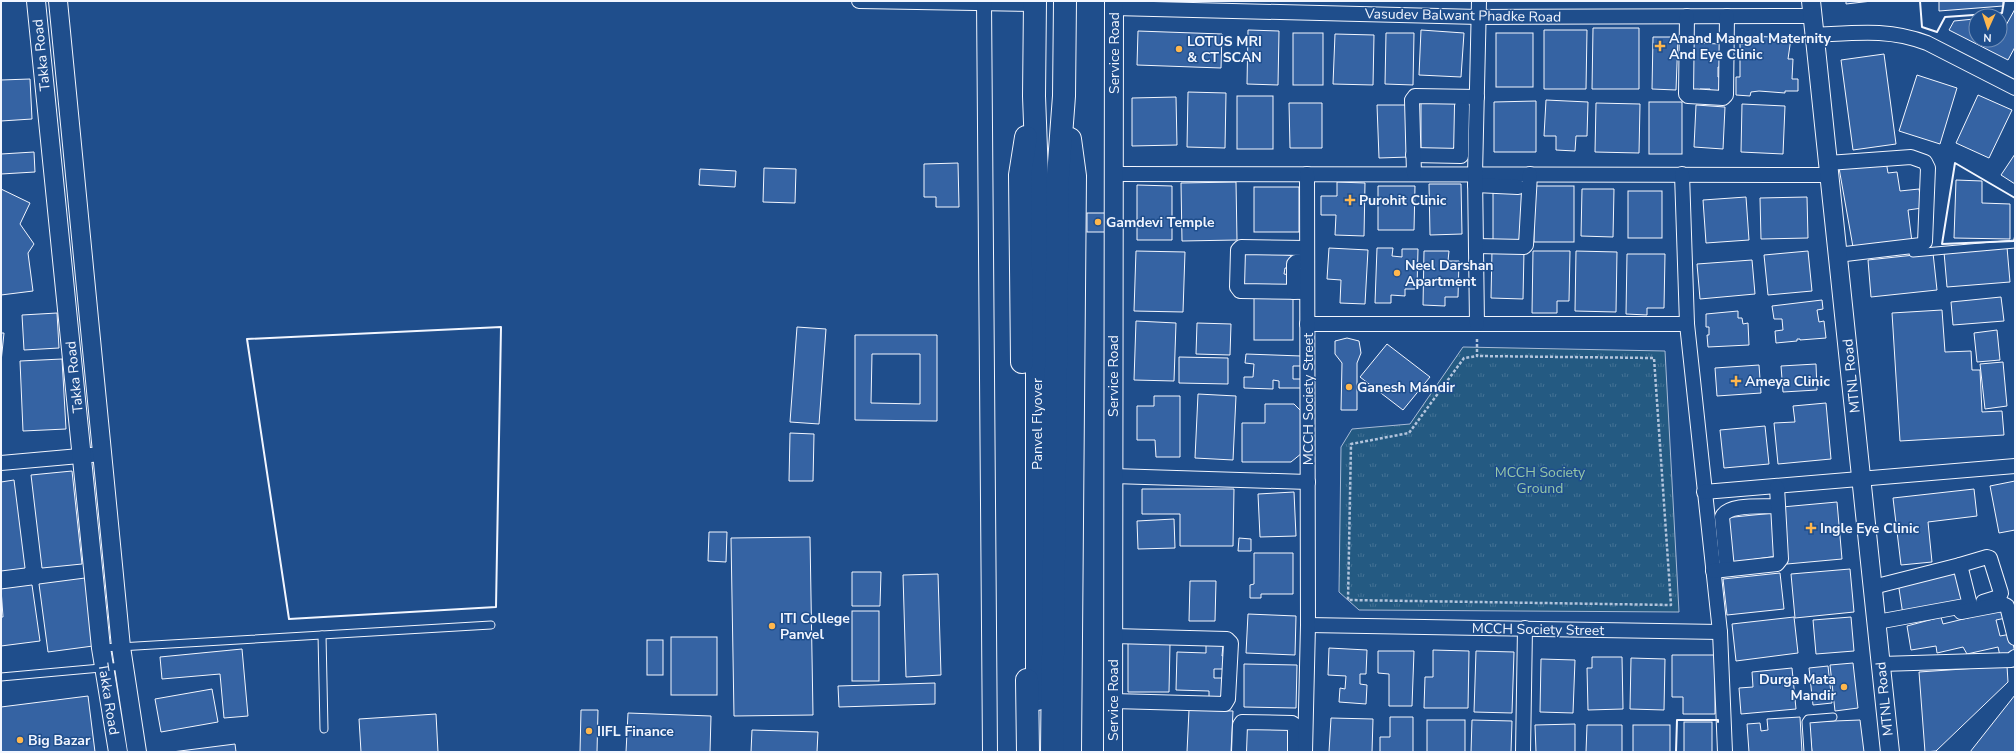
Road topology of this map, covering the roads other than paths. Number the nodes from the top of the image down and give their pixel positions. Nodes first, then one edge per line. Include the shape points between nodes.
1 (36, 1) edge
2 (58, 1) edge
3 (859, 1) edge
4 (1065, 1) edge
5 (1479, 1) edge
6 (984, 2) edge
7 (1035, 2) edge
8 (1114, 4) edge
9 (1812, 8) edge
10 (1687, 16) junction
11 (1727, 16) junction
12 (1479, 17) junction
13 (1814, 35) junction
14 (2015, 88) edge
15 (1034, 96) junction
16 (1064, 96) junction
17 (1477, 97) junction
18 (1462, 106) dead end
19 (1413, 155) junction
20 (1461, 156) junction
21 (1829, 169) junction
22 (1114, 174) junction
23 (1307, 174) junction
24 (1414, 174) junction
25 (1682, 174) junction
26 (1048, 176) junction
27 (1479, 184) junction
28 (1526, 184) junction
29 (2015, 244) edge
30 (1476, 246) junction
31 (1307, 255) junction
32 (1837, 257) junction
33 (1301, 292) junction
34 (1307, 324) junction
35 (1477, 324) junction
36 (1687, 324) junction
37 (102, 454) junction
38 (82, 456) junction
39 (1, 463) edge
40 (2015, 466) edge
41 (1113, 476) junction
42 (1862, 480) junction
43 (1308, 482) junction
44 (1777, 486) junction
45 (1751, 489) junction
46 (1704, 492) junction
47 (1777, 506) junction
48 (1752, 507) junction
49 (1724, 536) junction
50 (1709, 538) junction
51 (1960, 565) junction
52 (1720, 570) junction
53 (1873, 587) junction
54 (1970, 605) junction
55 (1877, 624) junction
56 (491, 625) dead end
57 (1308, 625) junction
58 (1525, 628) junction
59 (1720, 632) junction
60 (322, 635) junction
61 (1113, 636) junction
62 (2015, 638) edge
63 (121, 647) junction
64 (101, 648) junction
65 (2015, 657) edge
66 (1881, 664) junction
67 (123, 666) junction
68 (104, 668) junction
69 (1, 677) edge
70 (1113, 701) junction
71 (1833, 717) dead end
72 (324, 729) dead end
73 (1300, 729) junction
74 (118, 752) edge
75 (137, 752) edge
76 (990, 752) edge
77 (1028, 752) edge
78 (1037, 752) edge
79 (1052, 752) edge
80 (1070, 752) edge
81 (1113, 752) edge
82 (1240, 752) edge
83 (1295, 752) edge
84 (1305, 752) edge
85 (1523, 752) edge
86 (1725, 752) edge
87 (1808, 752) edge
88 (1890, 752) edge

1 - 38 street, Takka Road
2 - 37 street, Takka Road
3 - 6 street
4 - 16 highway
5 - 12 street
6 - 7 street
6 - 76 street
7 - 15 highway
8 - 12 street, Vasudev Balwant Phadke Road
8 - 22 street, Service Road
9 - 11 street, Vasudev Balwant Phadke Road
9 - 13 street, MTNL Road
10 - 11 street, Vasudev Balwant Phadke Road
10 - 11 street via 1686,94 1723,98 1726,95
10 - 12 street, Vasudev Balwant Phadke Road
12 - 17 street
13 - 14 street via 1877,31 1913,37
13 - 21 street, MTNL Road
15 - 26 highway, Panvel Flyover
15 - 77 highway via 1020,176
16 - 26 highway, Panvel Flyover
16 - 80 highway via 1075,176
17 - 19 street via 1415,96 1412,100
17 - 27 street
18 - 20 street
19 - 20 street
19 - 24 street
20 - 27 street
21 - 25 street
21 - 32 street, MTNL Road
21 - 32 street via 1912,157 1924,162 1928,168 1925,242 1921,245
22 - 23 street
22 - 41 street, Service Road
23 - 24 street
23 - 31 street
24 - 27 street
25 - 28 street
25 - 36 street
26 - 78 highway, Panvel Flyover
26 - 79 highway, Panvel Flyover
27 - 28 street
27 - 30 street
28 - 30 street via 1526,245
29 - 32 lane
30 - 35 street
31 - 33 street
31 - 33 street via 1242,247 1238,250 1237,287 1240,291
32 - 42 street, MTNL Road
33 - 34 street
34 - 35 street, MCCH Society Street
34 - 43 street, MCCH Society Street
35 - 36 street, MCCH Society Street
36 - 46 street
37 - 38 street
37 - 63 street, Takka Road
38 - 39 street
38 - 64 street, Takka Road
40 - 42 street
41 - 43 street
41 - 61 street, Service Road
42 - 44 street
42 - 53 street, MTNL Road
43 - 57 street, MCCH Society Street
44 - 45 street
44 - 47 street
45 - 46 street
45 - 48 street
46 - 50 street
47 - 48 street
47 - 52 street via 1781,559 1777,564
48 - 49 street via 1727,510 1722,517
49 - 50 street
49 - 52 street
50 - 52 street
51 - 53 street
51 - 54 street
51 - 54 street via 1987,556 1990,558 2001,594 1999,597
52 - 59 street
53 - 55 street, MTNL Road
54 - 55 street
55 - 62 street via 2003,604 2007,606
55 - 66 street, MTNL Road
56 - 60 lane
57 - 58 street, MCCH Society Street
57 - 73 street
58 - 59 street, MCCH Society Street
58 - 85 street
59 - 86 street
60 - 63 lane
60 - 72 lane
61 - 70 street, Service Road
61 - 70 street via 1227,639 1231,643 1228,699 1225,704
63 - 64 lane
63 - 67 street, Takka Road
64 - 68 street, Takka Road
65 - 66 street via 2011,660
66 - 88 street, MTNL Road
67 - 68 lane
67 - 75 street, Takka Road
68 - 69 lane
68 - 74 street, Takka Road
70 - 81 street, Service Road
71 - 87 lane via 1808,719
73 - 82 street via 1292,723 1242,722
73 - 83 street
73 - 84 street

